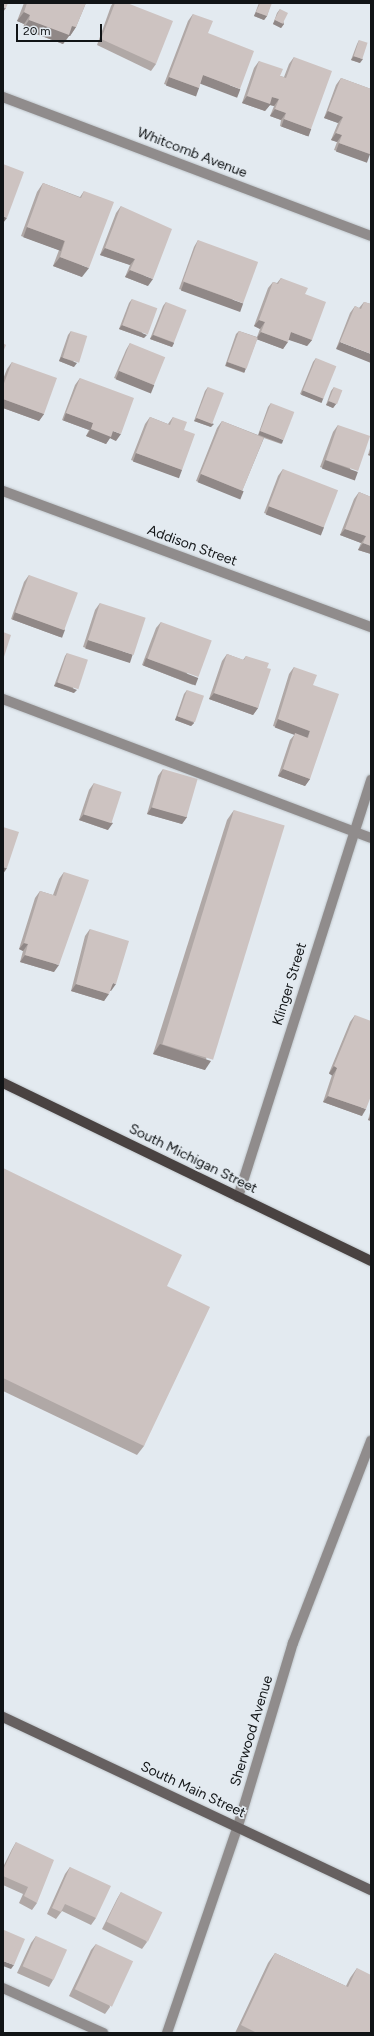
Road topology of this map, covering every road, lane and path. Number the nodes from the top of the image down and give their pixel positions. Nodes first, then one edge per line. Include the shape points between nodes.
1 (3, 97) edge
2 (371, 236) edge
3 (3, 491) edge
4 (371, 627) edge
5 (3, 698) edge
6 (371, 780) edge
7 (353, 831) junction
8 (371, 838) edge
9 (3, 1082) edge
10 (238, 1197) junction
11 (371, 1261) edge
12 (371, 1440) edge
13 (3, 1717) edge
14 (238, 1826) junction
15 (371, 1890) edge
16 (3, 1988) edge
17 (103, 2033) edge
18 (167, 2033) edge

1 - 2 street, Whitcomb Avenue
3 - 4 street, Addison Street
5 - 7 street
6 - 7 street, Klinger Street
7 - 8 street
7 - 10 street, Klinger Street
9 - 10 main road, South Michigan Street
10 - 11 main road, South Michigan Street
12 - 14 street, Sherwood Avenue via 293,1643
13 - 14 main road, South Main Street
14 - 15 main road, South Main Street
14 - 18 street, Sherwood Avenue
16 - 17 street

